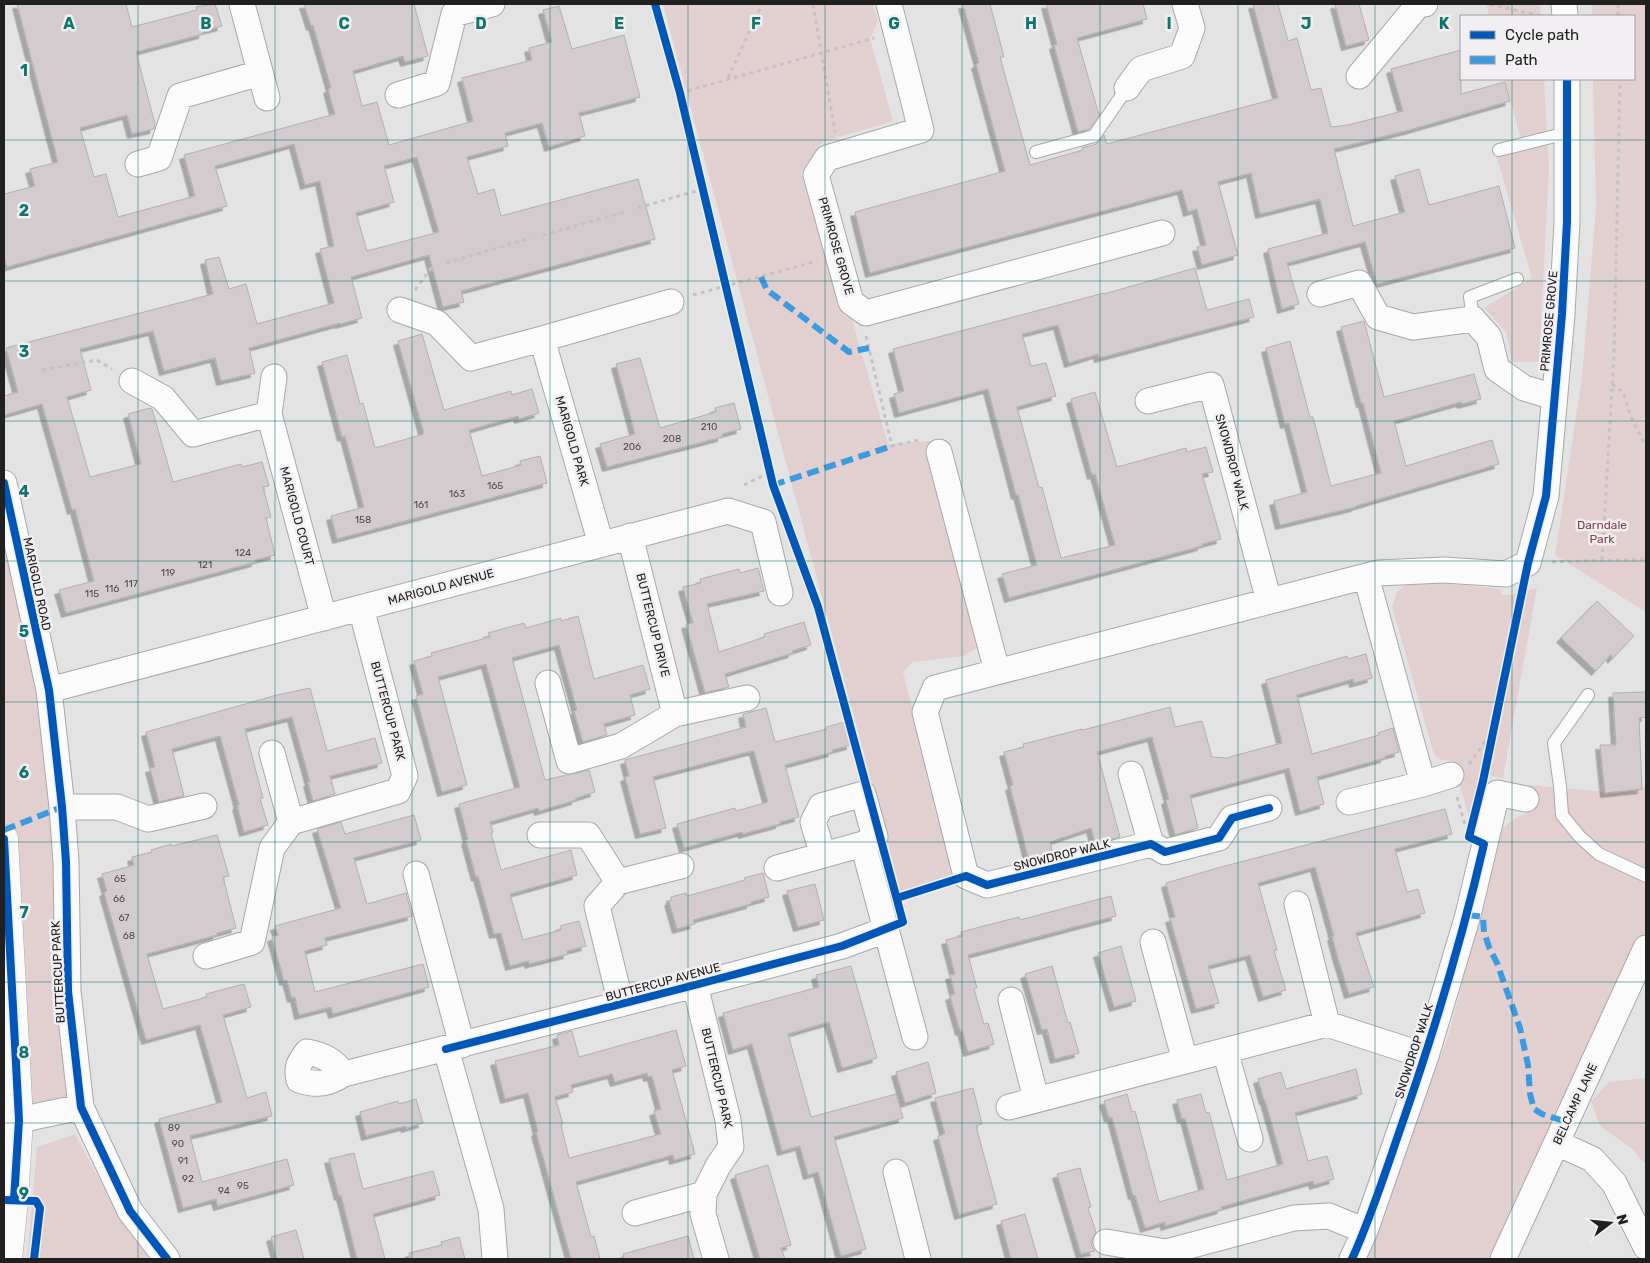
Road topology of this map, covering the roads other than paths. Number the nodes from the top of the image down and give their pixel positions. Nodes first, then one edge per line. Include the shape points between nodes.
1 (242, 4) edge
2 (492, 4) edge
3 (889, 4) edge
4 (1185, 4) edge
5 (1425, 4) edge
6 (260, 73) junction
7 (1359, 76) dead end
8 (1567, 80) edge
9 (1127, 88) joint
10 (398, 95) dead end
11 (267, 98) dead end
12 (1567, 133) junction
13 (1499, 150) dead end
14 (1036, 152) dead end
15 (138, 164) dead end
16 (1162, 234) dead end
17 (1517, 279) dead end
18 (1320, 294) dead end
19 (671, 302) road end
20 (400, 310) road end
21 (1473, 319) junction
22 (542, 339) junction
23 (274, 377) dead end
24 (132, 382) road end
25 (1554, 398) junction
26 (1148, 401) dead end
27 (269, 414) junction
28 (939, 452) road end
29 (4, 483) edge
30 (630, 536) junction
31 (601, 544) junction
32 (1366, 576) junction
33 (780, 592) dead end
34 (1269, 601) junction
35 (361, 608) junction
36 (324, 618) junction
37 (996, 671) junction
38 (548, 683) dead end
39 (49, 690) junction
40 (1588, 695) dead end
41 (747, 698) dead end
42 (675, 714) junction
43 (272, 753) dead end
44 (1131, 774) dead end
45 (1452, 780) road end
46 (1423, 784) junction
47 (1526, 799) dead end
48 (1349, 802) dead end
49 (204, 806) dead end
50 (62, 807) junction
51 (1269, 808) dead end
52 (291, 822) junction
53 (540, 835) dead end
54 (4, 840) edge
55 (864, 844) junction
56 (1151, 844) junction
57 (823, 855) junction
58 (681, 866) dead end
59 (777, 868) dead end
60 (416, 874) dead end
61 (1646, 876) edge
62 (618, 882) junction
63 (1297, 904) dead end
64 (885, 930) junction
65 (1153, 942) dead end
66 (1646, 948) edge
67 (206, 956) dead end
68 (1641, 975) edge
69 (695, 986) junction
70 (1011, 1000) dead end
71 (621, 1004) junction
72 (1327, 1024) junction
73 (914, 1037) dead end
74 (454, 1047) junction
75 (1225, 1051) junction
76 (1426, 1056) junction
77 (1185, 1061) junction
78 (344, 1074) dead end
79 (1036, 1099) junction
80 (81, 1107) junction
81 (1009, 1107) dead end
82 (18, 1120) junction
83 (1250, 1139) dead end
84 (1557, 1143) junction
85 (896, 1172) dead end
86 (704, 1194) junction
87 (635, 1213) dead end
88 (1365, 1230) junction
89 (1106, 1242) dead end
90 (1646, 1247) edge
91 (8, 1259) edge
92 (167, 1259) edge
93 (496, 1259) edge
94 (716, 1259) edge
95 (918, 1259) edge
96 (1352, 1259) edge
97 (1503, 1259) edge

1 - 6 street
2 - 10 street via 454,14 437,83
3 - 16 street, PRIMROSE GROVE via 921,130 827,158 816,174 851,302 866,313
4 - 9 street via 1192,28 1182,56 1141,69
5 - 7 street via 1418,6
6 - 11 street
6 - 15 street via 180,96 159,158
8 - 12 street, PRIMROSE GROVE
9 - 14 lane via 1094,136
12 - 13 lane
12 - 25 street, PRIMROSE GROVE via 1562,314
17 - 21 lane via 1470,297
18 - 21 street via 1359,283 1378,317 1413,327
19 - 22 street
20 - 22 street via 437,323 471,358
21 - 25 street via 1489,337 1497,369 1524,388
22 - 31 street, MARIGOLD PARK
23 - 27 street, MARIGOLD COURT
24 - 27 street via 163,398 193,434
25 - 32 street, PRIMROSE GROVE via 1546,496 1528,563 1506,574 1444,570
26 - 34 street, SNOWDROP WALK via 1211,385
27 - 36 street, MARIGOLD COURT
28 - 37 street
29 - 39 street, MARIGOLD ROAD
30 - 31 street, MARIGOLD AVENUE
30 - 33 street, MARIGOLD AVENUE via 728,511 763,522
30 - 42 street, BUTTERCUP DRIVE
31 - 35 street, MARIGOLD AVENUE
32 - 34 street
32 - 46 street
34 - 37 street
35 - 36 street, MARIGOLD AVENUE
35 - 52 street, BUTTERCUP PARK via 405,776 398,791
36 - 39 street, MARIGOLD AVENUE
37 - 56 street, SNOWDROP WALK via 934,688 925,712 966,876 987,885
38 - 42 street via 569,760 620,746
39 - 50 street, BUTTERCUP PARK
40 - 61 lane via 1554,743 1562,814 1599,854
41 - 42 street
43 - 52 street
44 - 56 street
45 - 46 street
46 - 48 street
47 - 76 street, SNOWDROP WALK via 1497,793 1468,915
49 - 50 street via 148,820 116,807
50 - 80 street, BUTTERCUP PARK via 68,991
51 - 56 street, SNOWDROP WALK via 1232,818 1218,838 1165,852
52 - 67 street via 272,848 252,942
53 - 62 street via 588,835
54 - 82 street
55 - 57 street
55 - 57 street via 875,837 863,794 821,806 813,822
55 - 64 street
57 - 59 street
58 - 62 street
60 - 74 street
62 - 71 street via 597,906
63 - 72 street
64 - 69 street, BUTTERCUP AVENUE via 842,946
64 - 73 street
65 - 77 street
66 - 68 street, BELCAMP LANE
68 - 84 street, BELCAMP LANE
69 - 71 street, BUTTERCUP AVENUE
69 - 86 street, BUTTERCUP PARK via 728,1120 731,1147
70 - 79 street
71 - 74 street, BUTTERCUP AVENUE
72 - 75 street
72 - 76 street, SNOWDROP WALK
74 - 78 street, BUTTERCUP AVENUE
74 - 93 street via 491,1209
75 - 77 street
75 - 83 street
76 - 88 street, SNOWDROP WALK
77 - 79 street
79 - 81 street
80 - 82 street
80 - 92 street, BUTTERCUP PARK via 130,1211
82 - 91 street
84 - 90 street via 1592,1159 1614,1183
84 - 97 street, BELCAMP LANE
85 - 95 street
86 - 87 street
86 - 94 street, BUTTERCUP PARK via 703,1214
88 - 89 street via 1329,1216 1294,1218 1166,1252
88 - 96 street, SNOWDROP WALK

